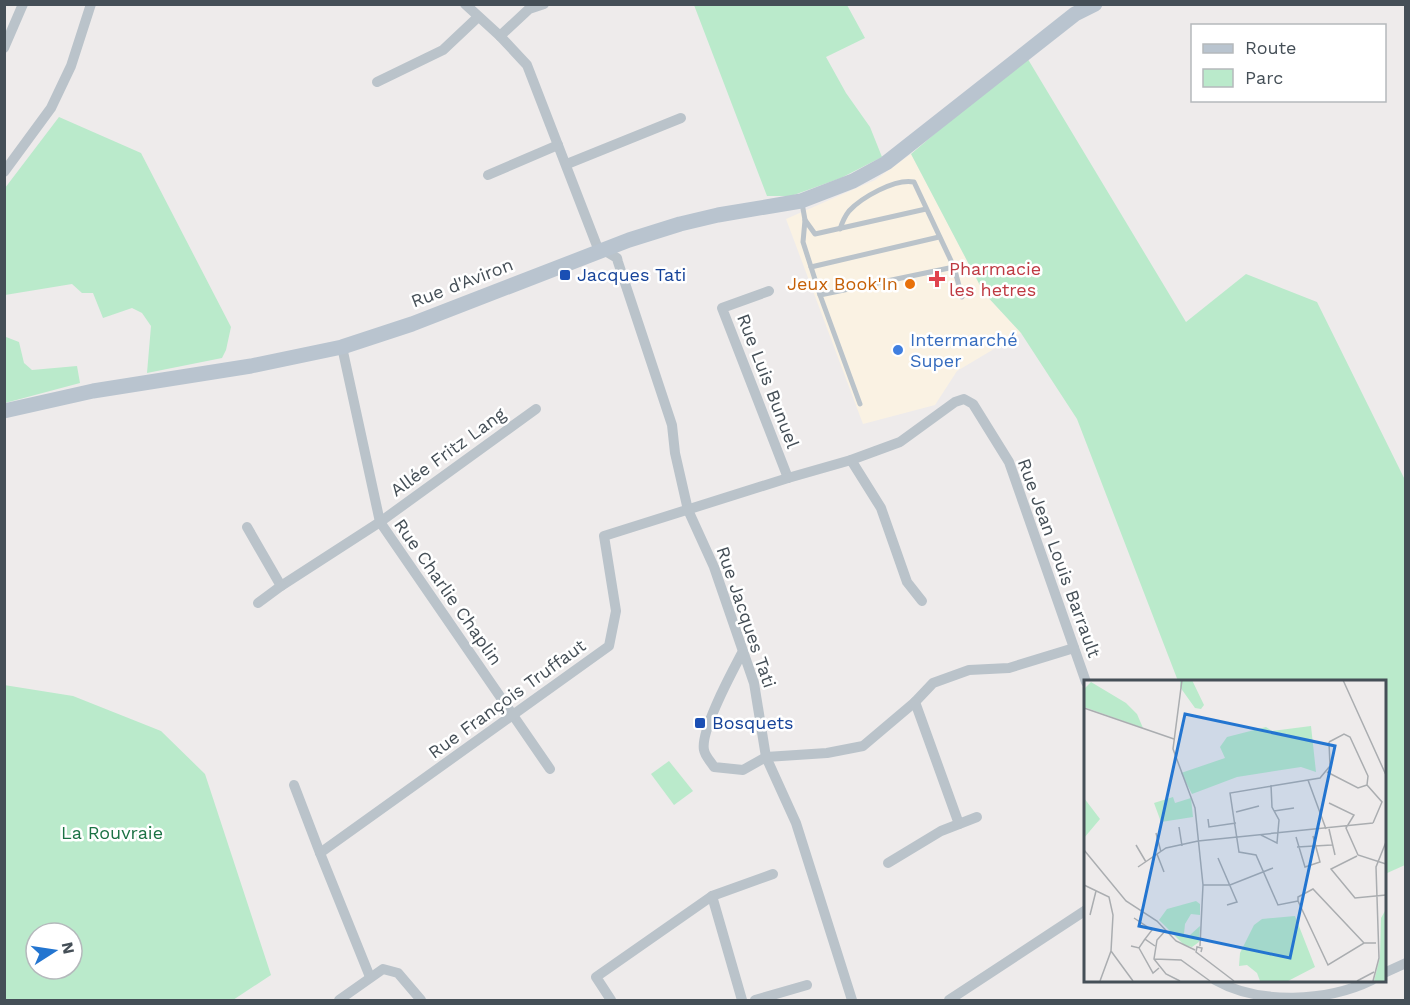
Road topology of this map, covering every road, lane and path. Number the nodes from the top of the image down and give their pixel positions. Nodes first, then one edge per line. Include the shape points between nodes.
1 (22, 4) edge
2 (91, 4) edge
3 (465, 4) edge
4 (543, 4) edge
5 (1095, 4) edge
6 (478, 17) junction
7 (500, 36) junction
8 (4, 48) edge
9 (377, 82) dead end
10 (681, 118) dead end
11 (558, 145) junction
12 (567, 164) junction
13 (4, 172) edge
14 (488, 175) dead end
15 (801, 201) junction
16 (926, 209) junction
17 (805, 220) junction
18 (840, 229) junction
19 (939, 237) junction
20 (604, 250) junction
21 (811, 267) junction
22 (954, 267) junction
23 (769, 291) dead end
24 (820, 295) junction
25 (963, 297) dead end
26 (342, 347) junction
27 (860, 404) dead end
28 (536, 409) dead end
29 (4, 411) edge
30 (851, 460) junction
31 (788, 478) junction
32 (688, 510) junction
33 (380, 522) junction
34 (247, 527) dead end
35 (281, 586) junction
36 (922, 601) dead end
37 (258, 603) dead end
38 (1074, 648) junction
39 (742, 653) junction
40 (1085, 680) edge
41 (915, 702) junction
42 (514, 716) junction
43 (766, 757) junction
44 (550, 769) dead end
45 (294, 785) dead end
46 (977, 817) dead end
47 (959, 824) junction
48 (320, 853) junction
49 (888, 863) dead end
50 (773, 874) dead end
51 (712, 896) junction
52 (1084, 911) edge
53 (1406, 963) edge
54 (1386, 972) edge
55 (370, 977) junction
56 (1216, 981) edge
57 (1369, 981) edge
58 (807, 985) dead end
59 (1231, 995) edge
60 (339, 1000) edge
61 (421, 1000) edge
62 (611, 1000) edge
63 (742, 1000) edge
64 (755, 1000) edge
65 (852, 1000) edge
66 (949, 1000) edge

1 - 8 street
2 - 13 street via 71,66 51,108
3 - 6 street, Rue Jacques Tati
4 - 7 street via 529,9
5 - 15 street, Rue d'Aviron via 1075,14 886,163 853,182
6 - 7 street, Rue Jacques Tati
6 - 9 street via 443,50
7 - 11 street, Rue Jacques Tati via 527,65
10 - 12 street
11 - 12 street, Rue Jacques Tati
11 - 14 street
12 - 20 street, Rue Jacques Tati via 597,246
15 - 17 lane
15 - 20 street, Rue d'Aviron via 680,224
16 - 18 lane
16 - 18 lane via 914,183 907,181 880,189 848,212
16 - 19 lane
17 - 18 lane via 815,234
17 - 21 lane via 803,242
19 - 21 lane
19 - 22 lane
20 - 26 street, Rue d'Aviron
20 - 32 street, Rue Jacques Tati via 617,258 672,425
21 - 24 lane
22 - 24 lane
22 - 25 lane
23 - 31 street, Rue Luis Bunuel via 722,308
24 - 27 lane
26 - 29 street, Rue d'Aviron via 93,391
26 - 33 street, Rue Charlie Chaplin
28 - 33 street, Allée Fritz Lang
30 - 31 street, Rue Jean Louis Barrault
30 - 36 street via 881,508 907,582
30 - 38 street, Rue Jean Louis Barrault via 900,442 955,402 964,399 973,404 1009,462
31 - 32 street, Rue Jean Louis Barrault
32 - 39 street, Rue Jacques Tati via 714,567
32 - 42 street, Rue François Truffaut via 604,536 616,611 609,646
33 - 35 street, Allée Fritz Lang
33 - 42 street, Rue Charlie Chaplin
34 - 35 street
35 - 37 street, Allée Fritz Lang
38 - 40 street, Rue Jean Louis Barrault
38 - 41 street via 1009,668 969,670 933,683
39 - 43 street, Rue Jacques Tati via 754,683
39 - 43 street via 704,739 704,752 714,766 743,770
41 - 43 street via 863,746
41 - 47 street
42 - 44 street, Rue Charlie Chaplin
42 - 48 street, Rue François Truffaut
43 - 65 street, Rue Jacques Tati via 796,823
45 - 48 street
46 - 47 street
47 - 49 street
48 - 55 street
50 - 51 street
51 - 62 street via 596,977
51 - 63 street
52 - 66 street
53 - 54 street
55 - 60 street
55 - 61 street via 383,969 398,973
56 - 59 street
57 - 59 street via 1340,992 1299,998
58 - 64 street

